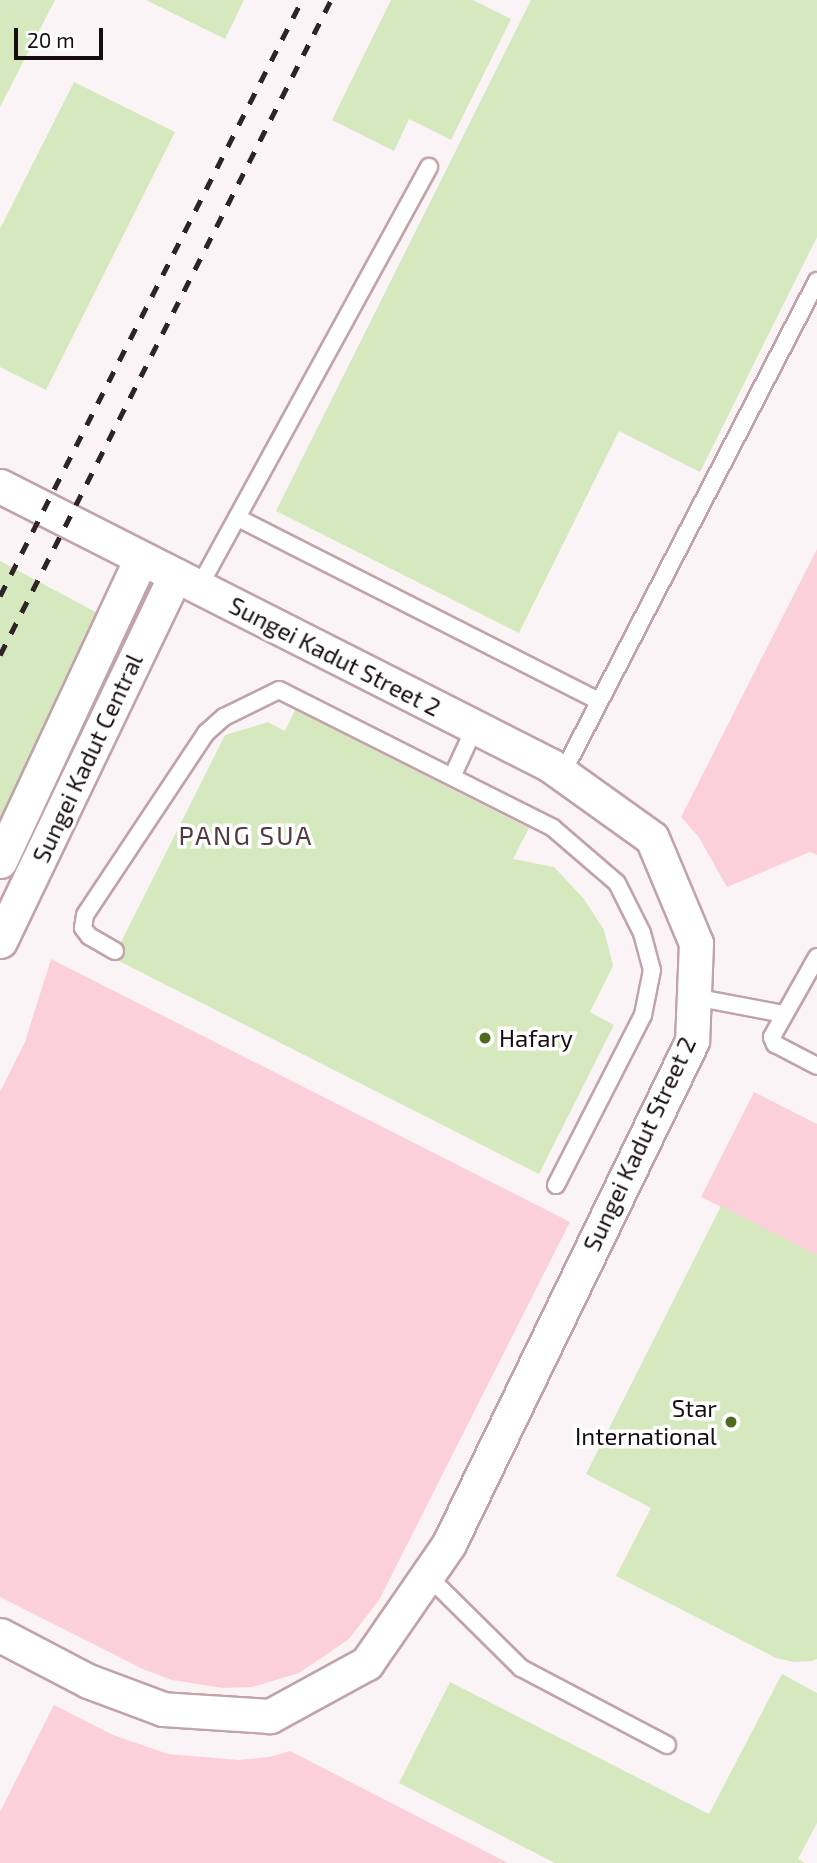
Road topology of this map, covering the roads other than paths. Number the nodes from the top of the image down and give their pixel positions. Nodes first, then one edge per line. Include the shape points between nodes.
1 (429, 167) dead end
2 (817, 281) edge
3 (0, 486) edge
4 (238, 518) junction
5 (141, 558) junction
6 (187, 581) junction
7 (598, 701) junction
8 (475, 727) junction
9 (562, 774) junction
10 (453, 775) junction
11 (0, 861) edge
12 (0, 941) edge
13 (115, 951) dead end
14 (817, 957) edge
15 (694, 997) junction
16 (784, 1014) junction
17 (817, 1066) edge
18 (556, 1185) dead end
19 (427, 1574) junction
20 (0, 1636) edge
21 (667, 1745) dead end

1 - 4 lane
2 - 7 lane
3 - 5 street, Sungei Kadut Street 2
4 - 6 lane
4 - 7 lane
5 - 6 street, Sungei Kadut Street 2
5 - 11 street, Sungei Kadut Central
6 - 8 street, Sungei Kadut Street 2
6 - 12 street, Sungei Kadut Central
7 - 9 lane
8 - 9 street, Sungei Kadut Street 2
8 - 10 lane
9 - 15 street, Sungei Kadut Street 2 via 652,838 696,943
10 - 13 lane via 279,690 252,702 206,733 85,915 83,928 89,936
10 - 18 lane via 553,828 617,883 642,933 652,970 643,1015
14 - 16 lane
15 - 16 lane
15 - 19 street, Sungei Kadut Street 2 via 692,1041 449,1544
16 - 17 lane via 772,1037 775,1044
19 - 20 street, Sungei Kadut Street 2 via 367,1663 270,1716 163,1709 88,1681
19 - 21 lane via 521,1668

